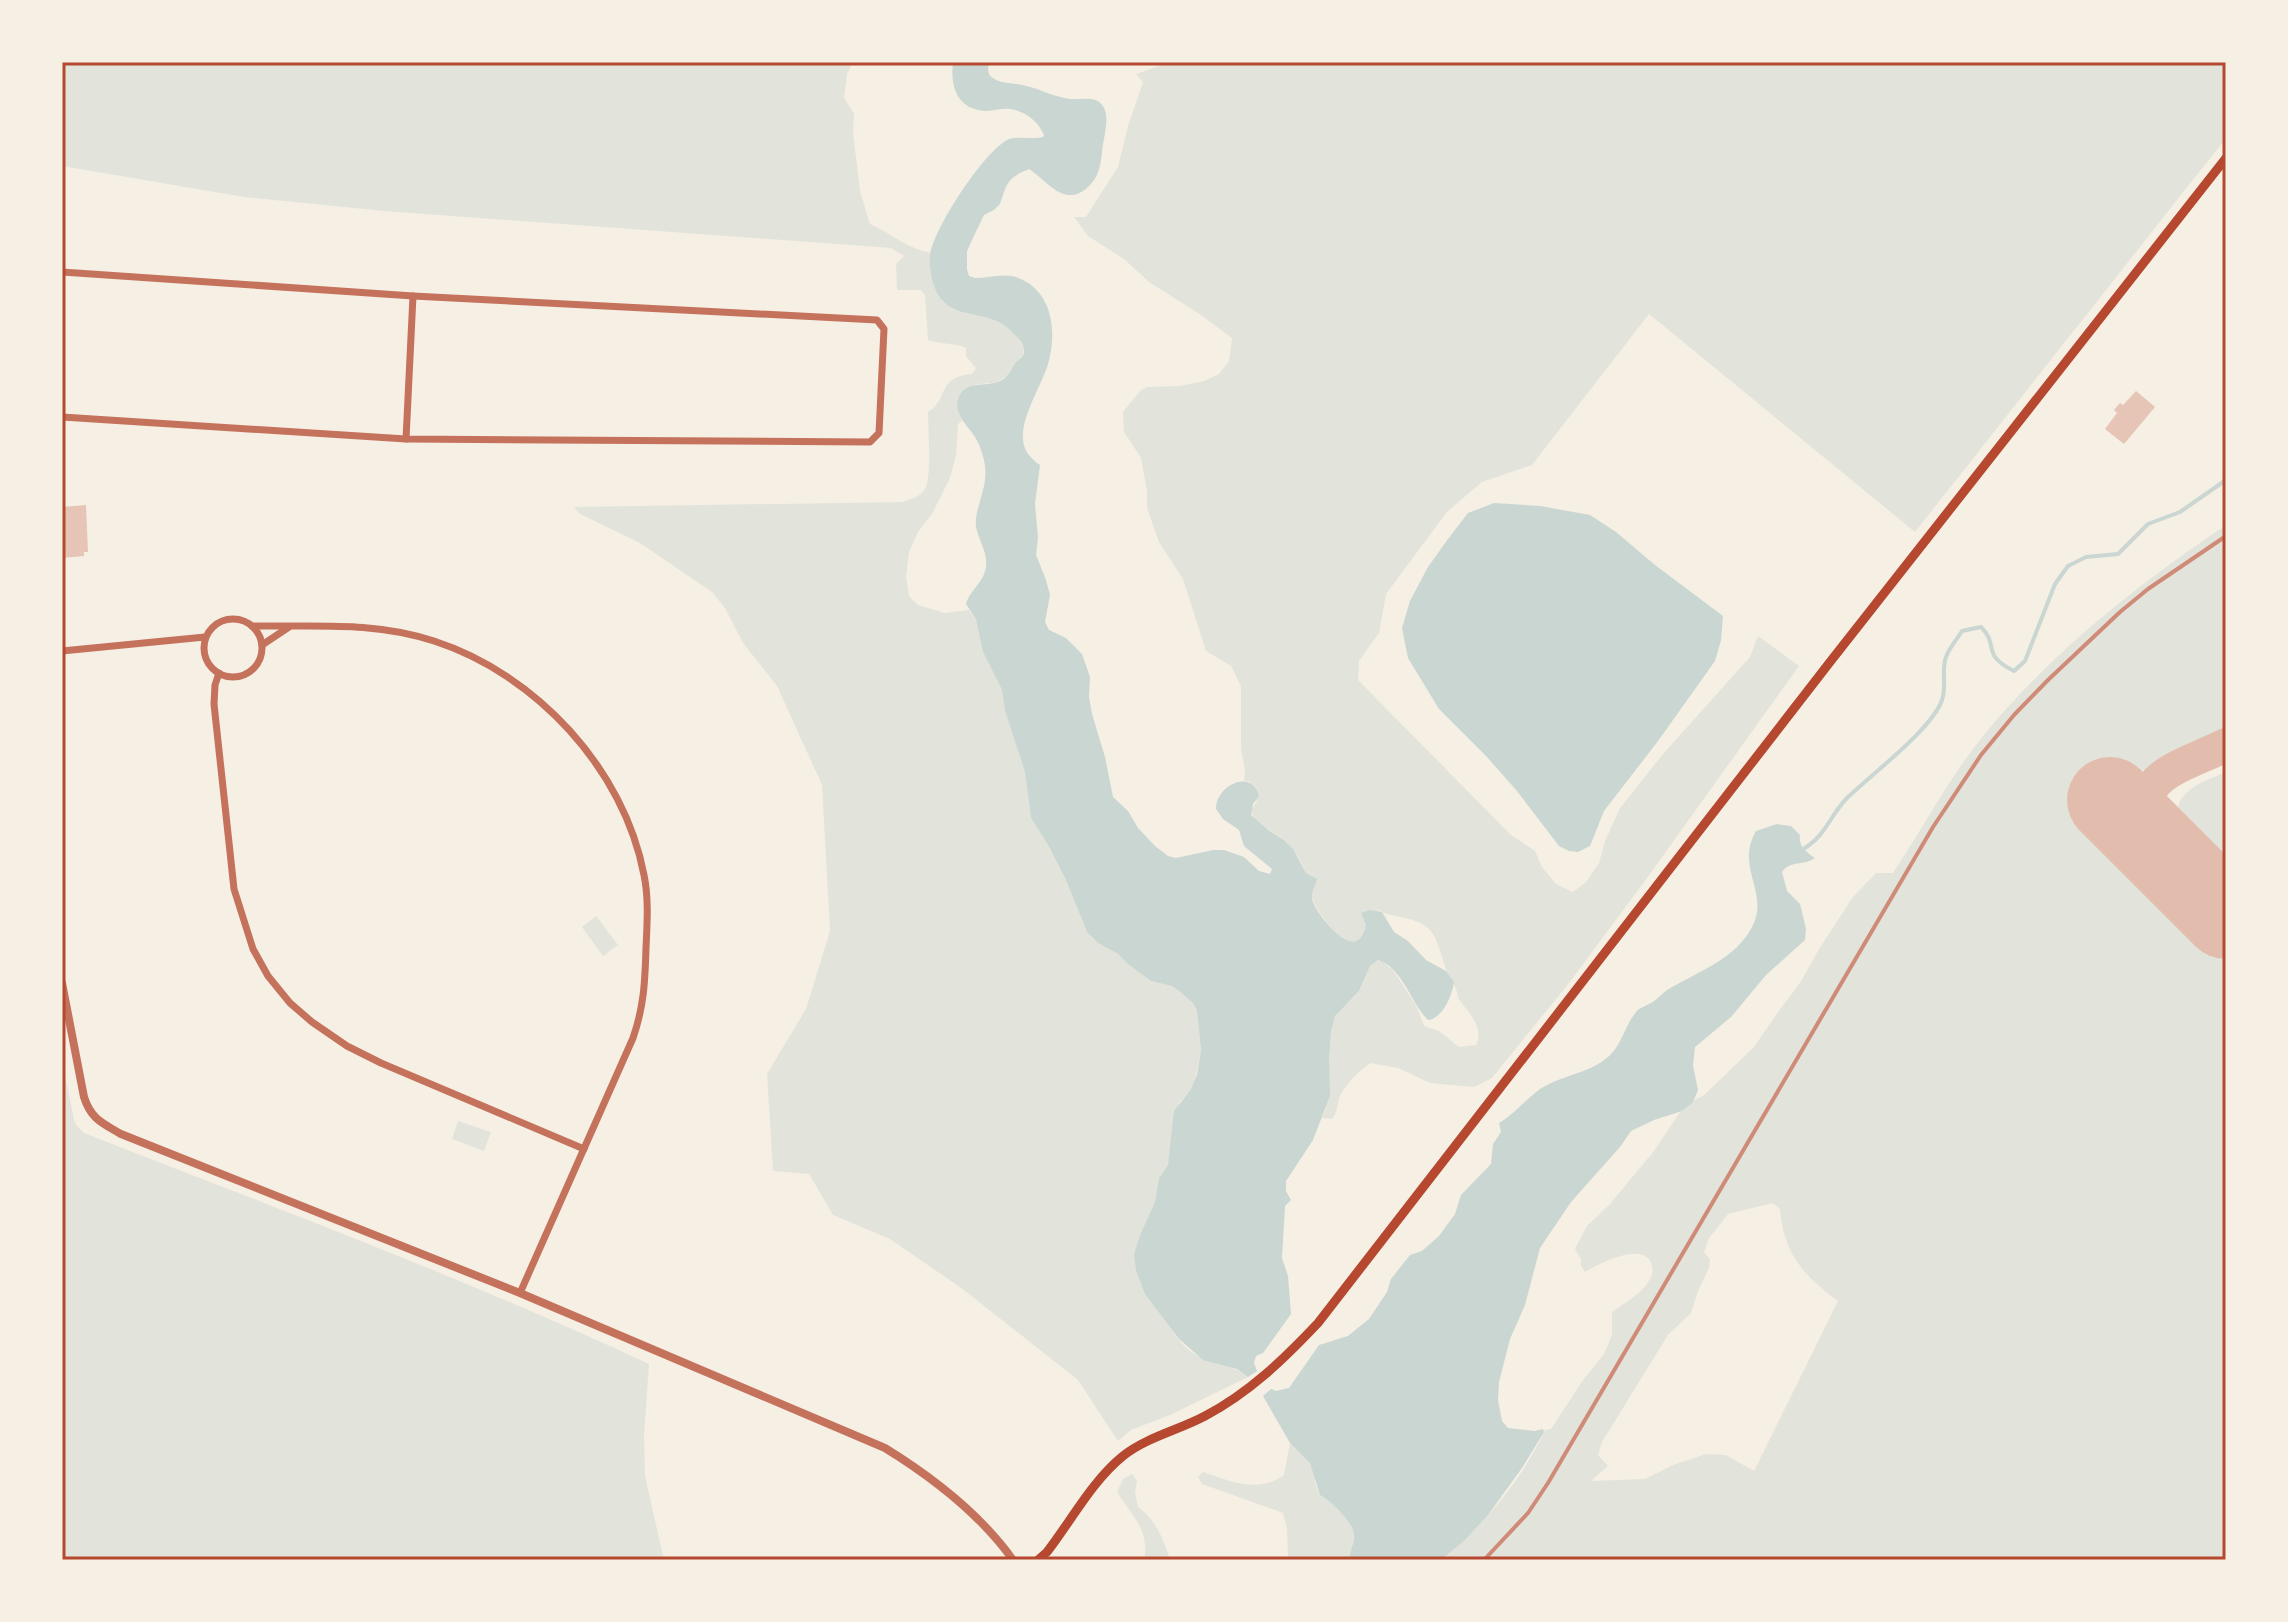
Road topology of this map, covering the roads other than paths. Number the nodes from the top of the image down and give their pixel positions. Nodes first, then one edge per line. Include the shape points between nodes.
1 (2226, 158) edge
2 (62, 272) edge
3 (413, 296) junction
4 (62, 417) edge
5 (406, 439) junction
6 (252, 626) junction
7 (289, 627) junction
8 (205, 637) junction
9 (262, 645) junction
10 (62, 651) edge
11 (219, 673) junction
12 (62, 983) edge
13 (584, 1149) junction
14 (520, 1293) junction
15 (1013, 1560) edge
16 (1038, 1560) edge

1 - 16 main road via 1318,1323 1258,1381 1208,1414 1123,1456
2 - 3 street
3 - 5 street
3 - 5 street via 877,320 884,329 879,433 870,442
4 - 5 street
6 - 7 street
6 - 8 street via 224,620
6 - 9 street
7 - 9 street
7 - 13 street via 350,625 398,631 476,660 547,707 608,782 635,838 645,877 645,981 636,1028
8 - 10 street
8 - 11 street via 206,659
9 - 11 street via 252,669 236,677
11 - 13 street via 214,704 234,889 253,949 268,976 290,1003 347,1046
12 - 14 street via 84,1097 88,1111 99,1121
13 - 14 street
14 - 15 street via 885,1448 974,1516

